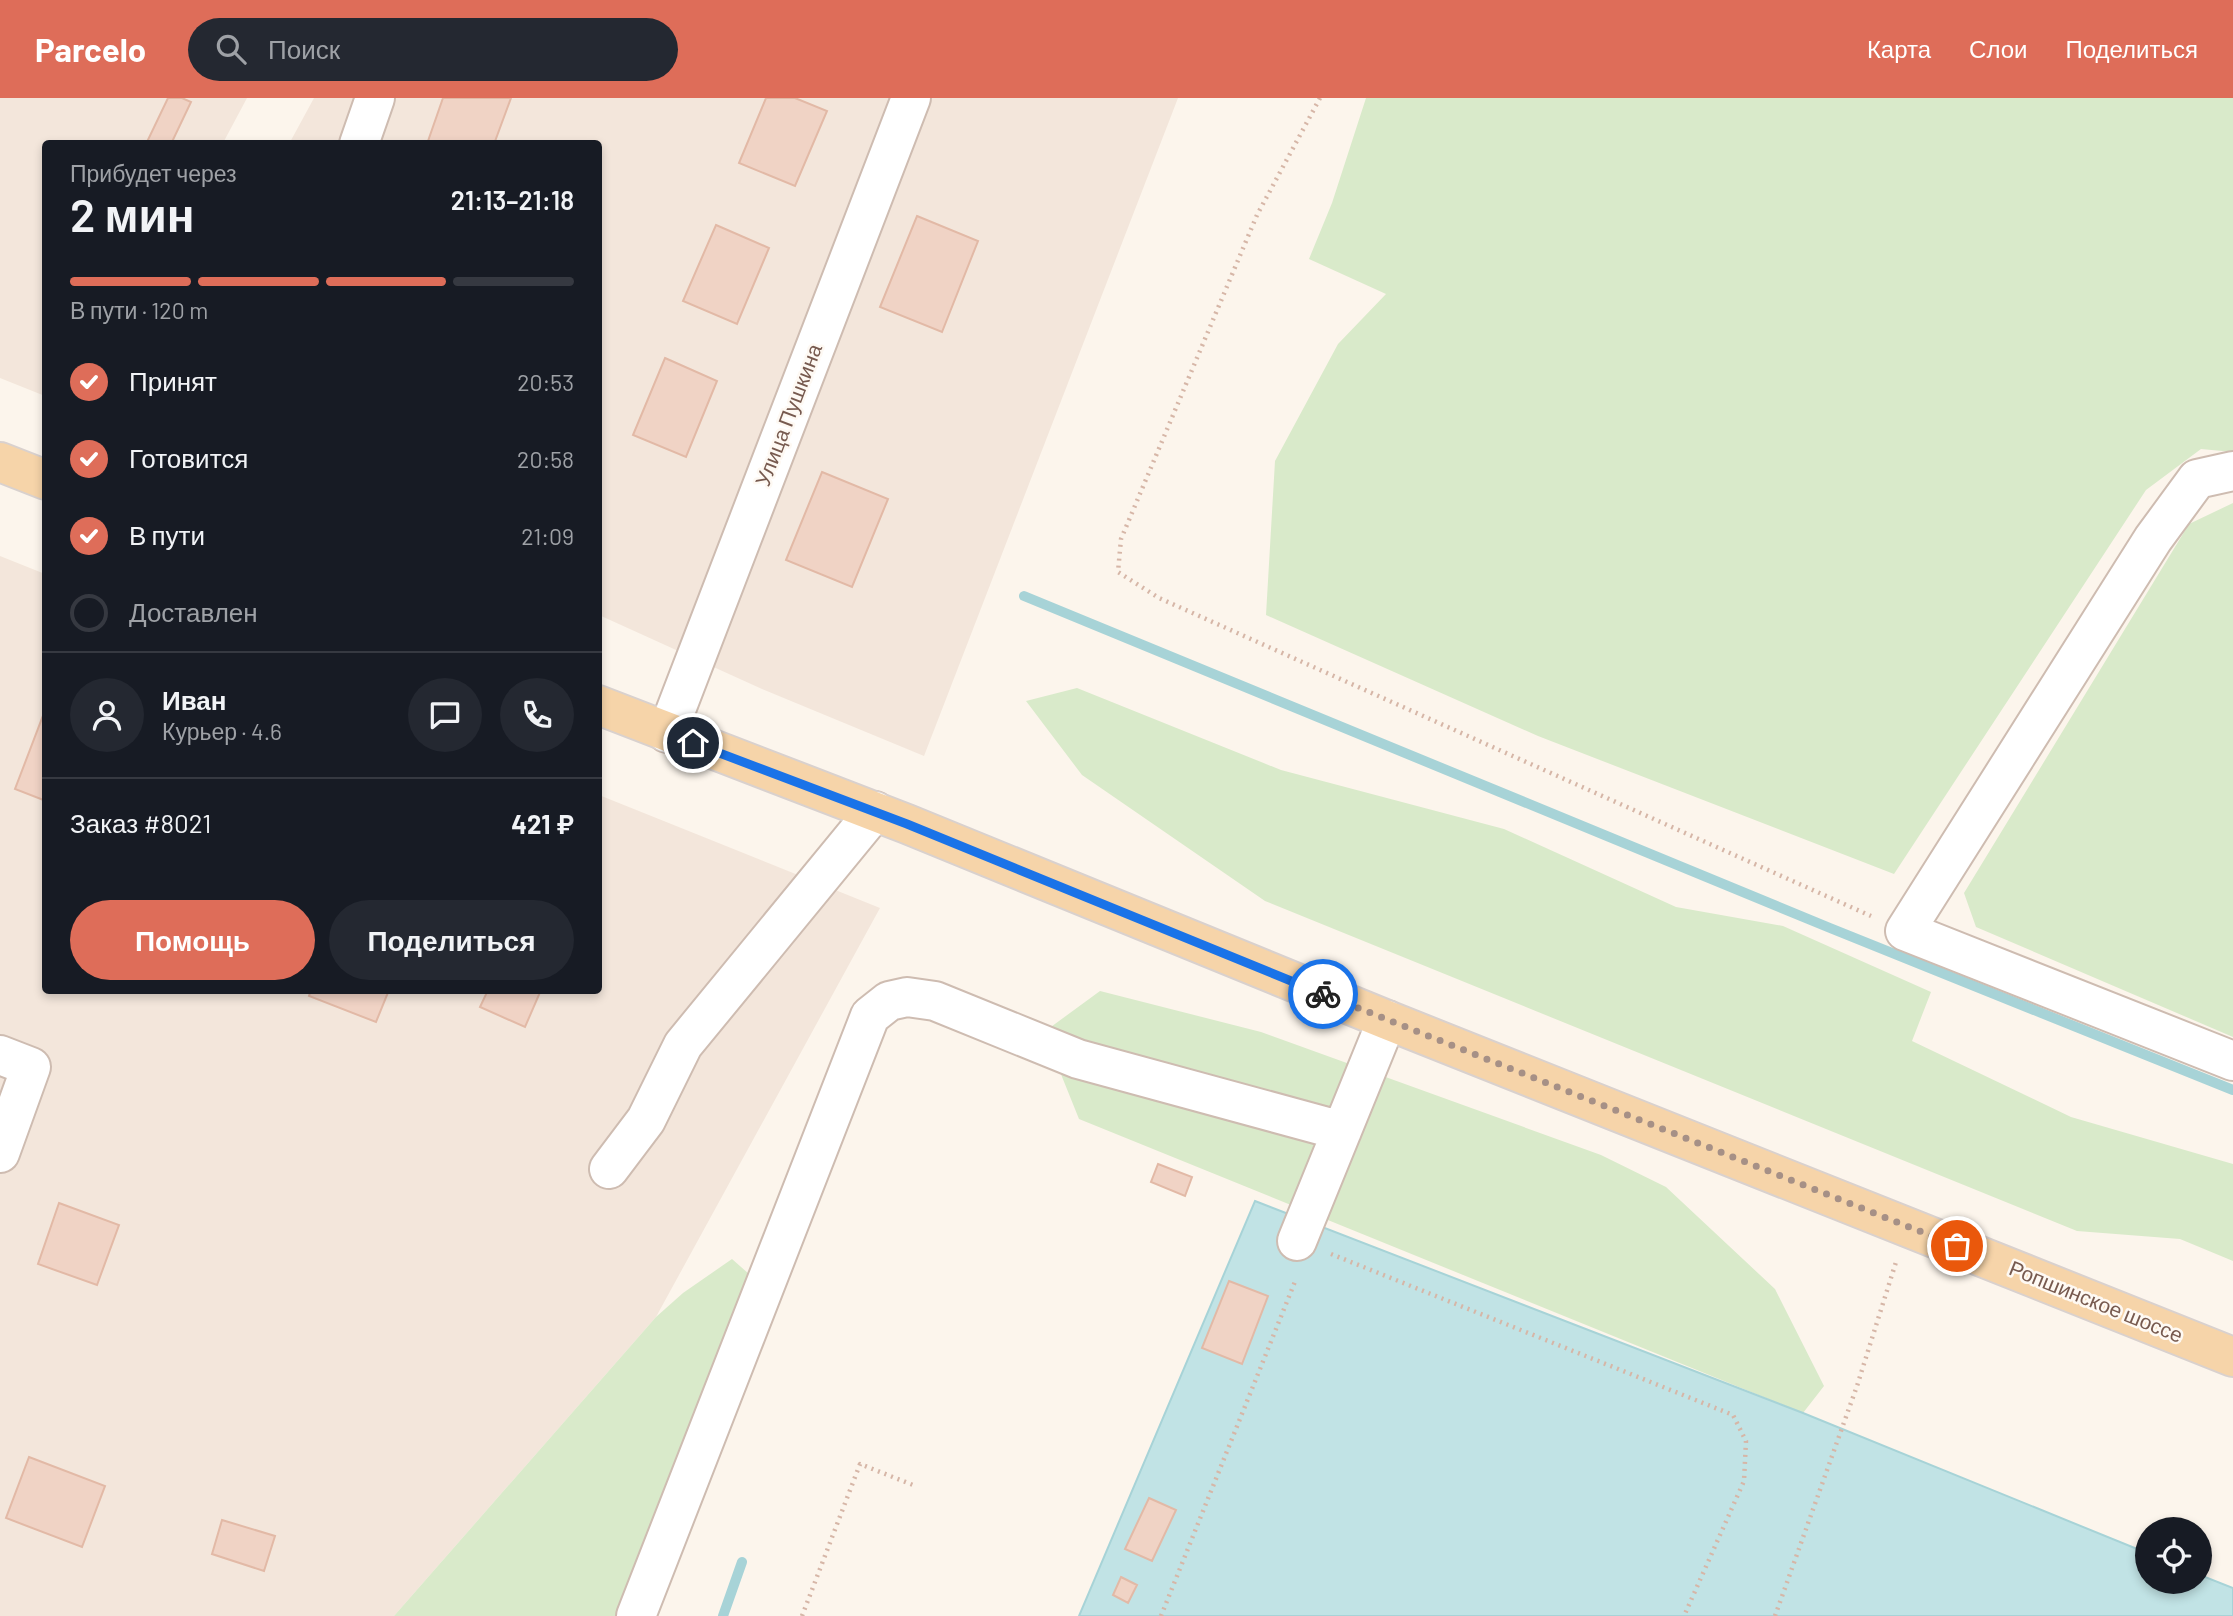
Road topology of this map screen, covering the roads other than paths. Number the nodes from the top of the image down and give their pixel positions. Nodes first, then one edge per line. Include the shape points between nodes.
1 (376, 98) edge
2 (911, 98) edge
3 (360, 140) edge
4 (0, 462) edge
5 (2233, 471) edge
6 (42, 478) edge
7 (602, 707) edge
8 (667, 733) junction
9 (891, 818) junction
10 (1387, 1020) junction
11 (0, 1055) edge
12 (2233, 1061) edge
13 (1342, 1132) junction
14 (0, 1153) edge
15 (609, 1169) dead end
16 (1297, 1241) road end
17 (2233, 1357) edge
18 (636, 1616) edge

1 - 3 street
2 - 8 street, Улица Пушкина
4 - 6 main road
5 - 12 street via 2197,479 2153,539 1905,931
7 - 8 main road, Ропшинское шоссе
8 - 9 main road, Ропшинское шоссе
9 - 10 main road, Ропшинское шоссе
9 - 15 street via 683,1045 646,1120
10 - 13 street
10 - 17 main road, Ропшинское шоссе
11 - 14 street via 31,1067
13 - 16 street
13 - 18 street via 1077,1059 935,1001 906,997 889,1001 870,1016

